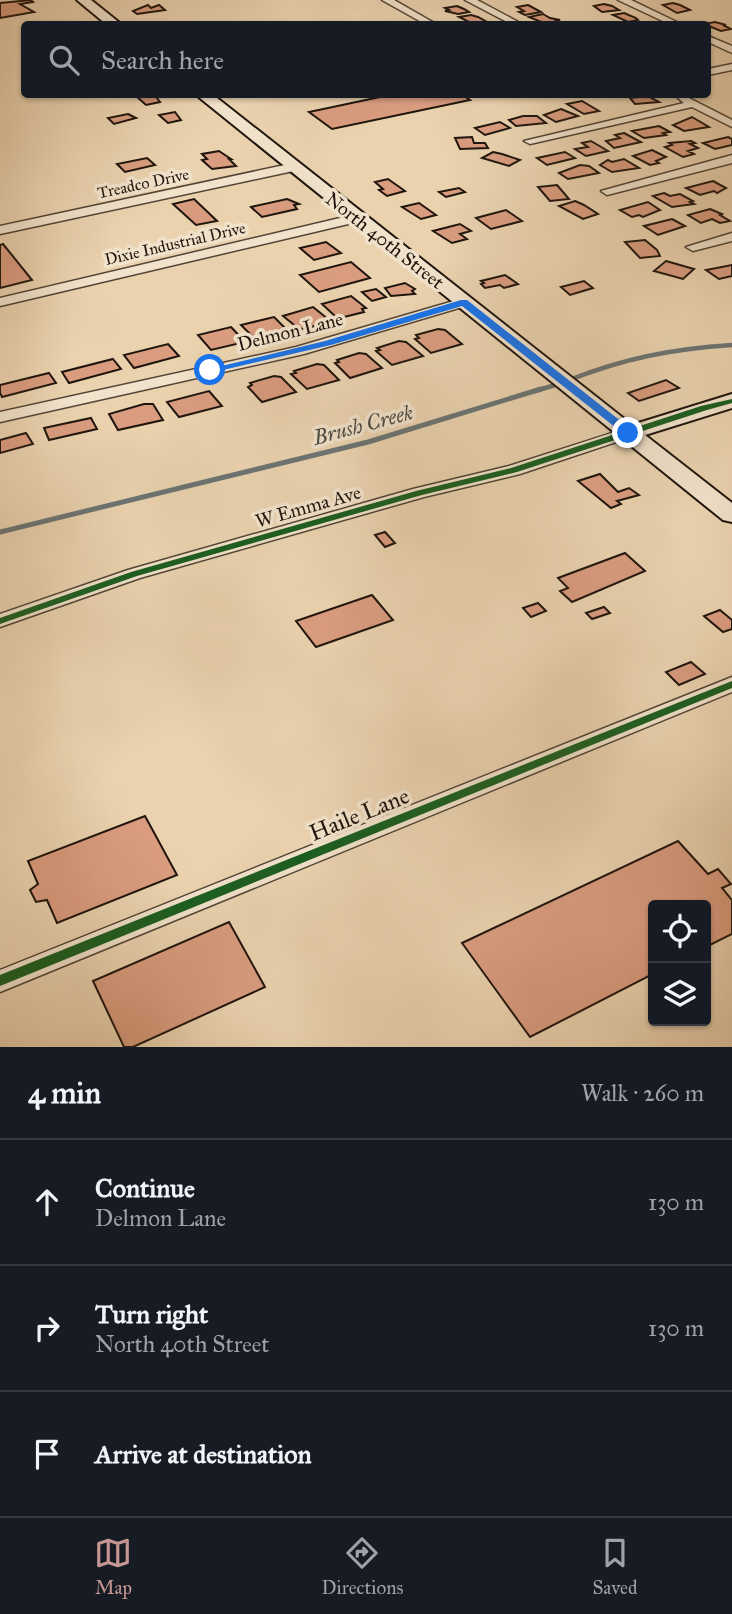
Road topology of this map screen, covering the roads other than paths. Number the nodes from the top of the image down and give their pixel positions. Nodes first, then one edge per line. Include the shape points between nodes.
1 (83, 0) edge
2 (387, 0) edge
3 (470, 0) edge
4 (623, 0) edge
5 (110, 21) edge
6 (426, 21) edge
7 (511, 21) edge
8 (669, 21) edge
9 (711, 40) edge
10 (732, 50) edge
11 (732, 67) edge
12 (711, 71) edge
13 (207, 98) edge
14 (688, 99) edge
15 (732, 124) edge
16 (530, 141) dead end
17 (732, 159) edge
18 (293, 167) junction
19 (607, 191) dead end
20 (358, 218) junction
21 (0, 230) edge
22 (732, 237) edge
23 (693, 247) dead end
24 (0, 302) edge
25 (464, 302) junction
26 (732, 401) edge
27 (0, 416) edge
28 (628, 433) junction
29 (732, 515) edge
30 (0, 621) edge
31 (732, 684) edge
32 (0, 981) edge

1 - 5 street
2 - 6 street
3 - 7 street
4 - 8 street
9 - 10 street
11 - 12 street
13 - 18 street, North 40th Street
14 - 15 street
14 - 16 street
17 - 19 street
18 - 20 street, North 40th Street
18 - 21 street, Treadco Drive
20 - 24 street, Dixie Industrial Drive
20 - 25 street, North 40th Street
22 - 23 street
25 - 27 street, Delmon Lane via 299,351
25 - 28 street, North 40th Street
26 - 28 street
28 - 29 street, North 40th Street
28 - 30 street, W Emma Ave via 514,471 419,493 134,574
31 - 32 street, Haile Lane

